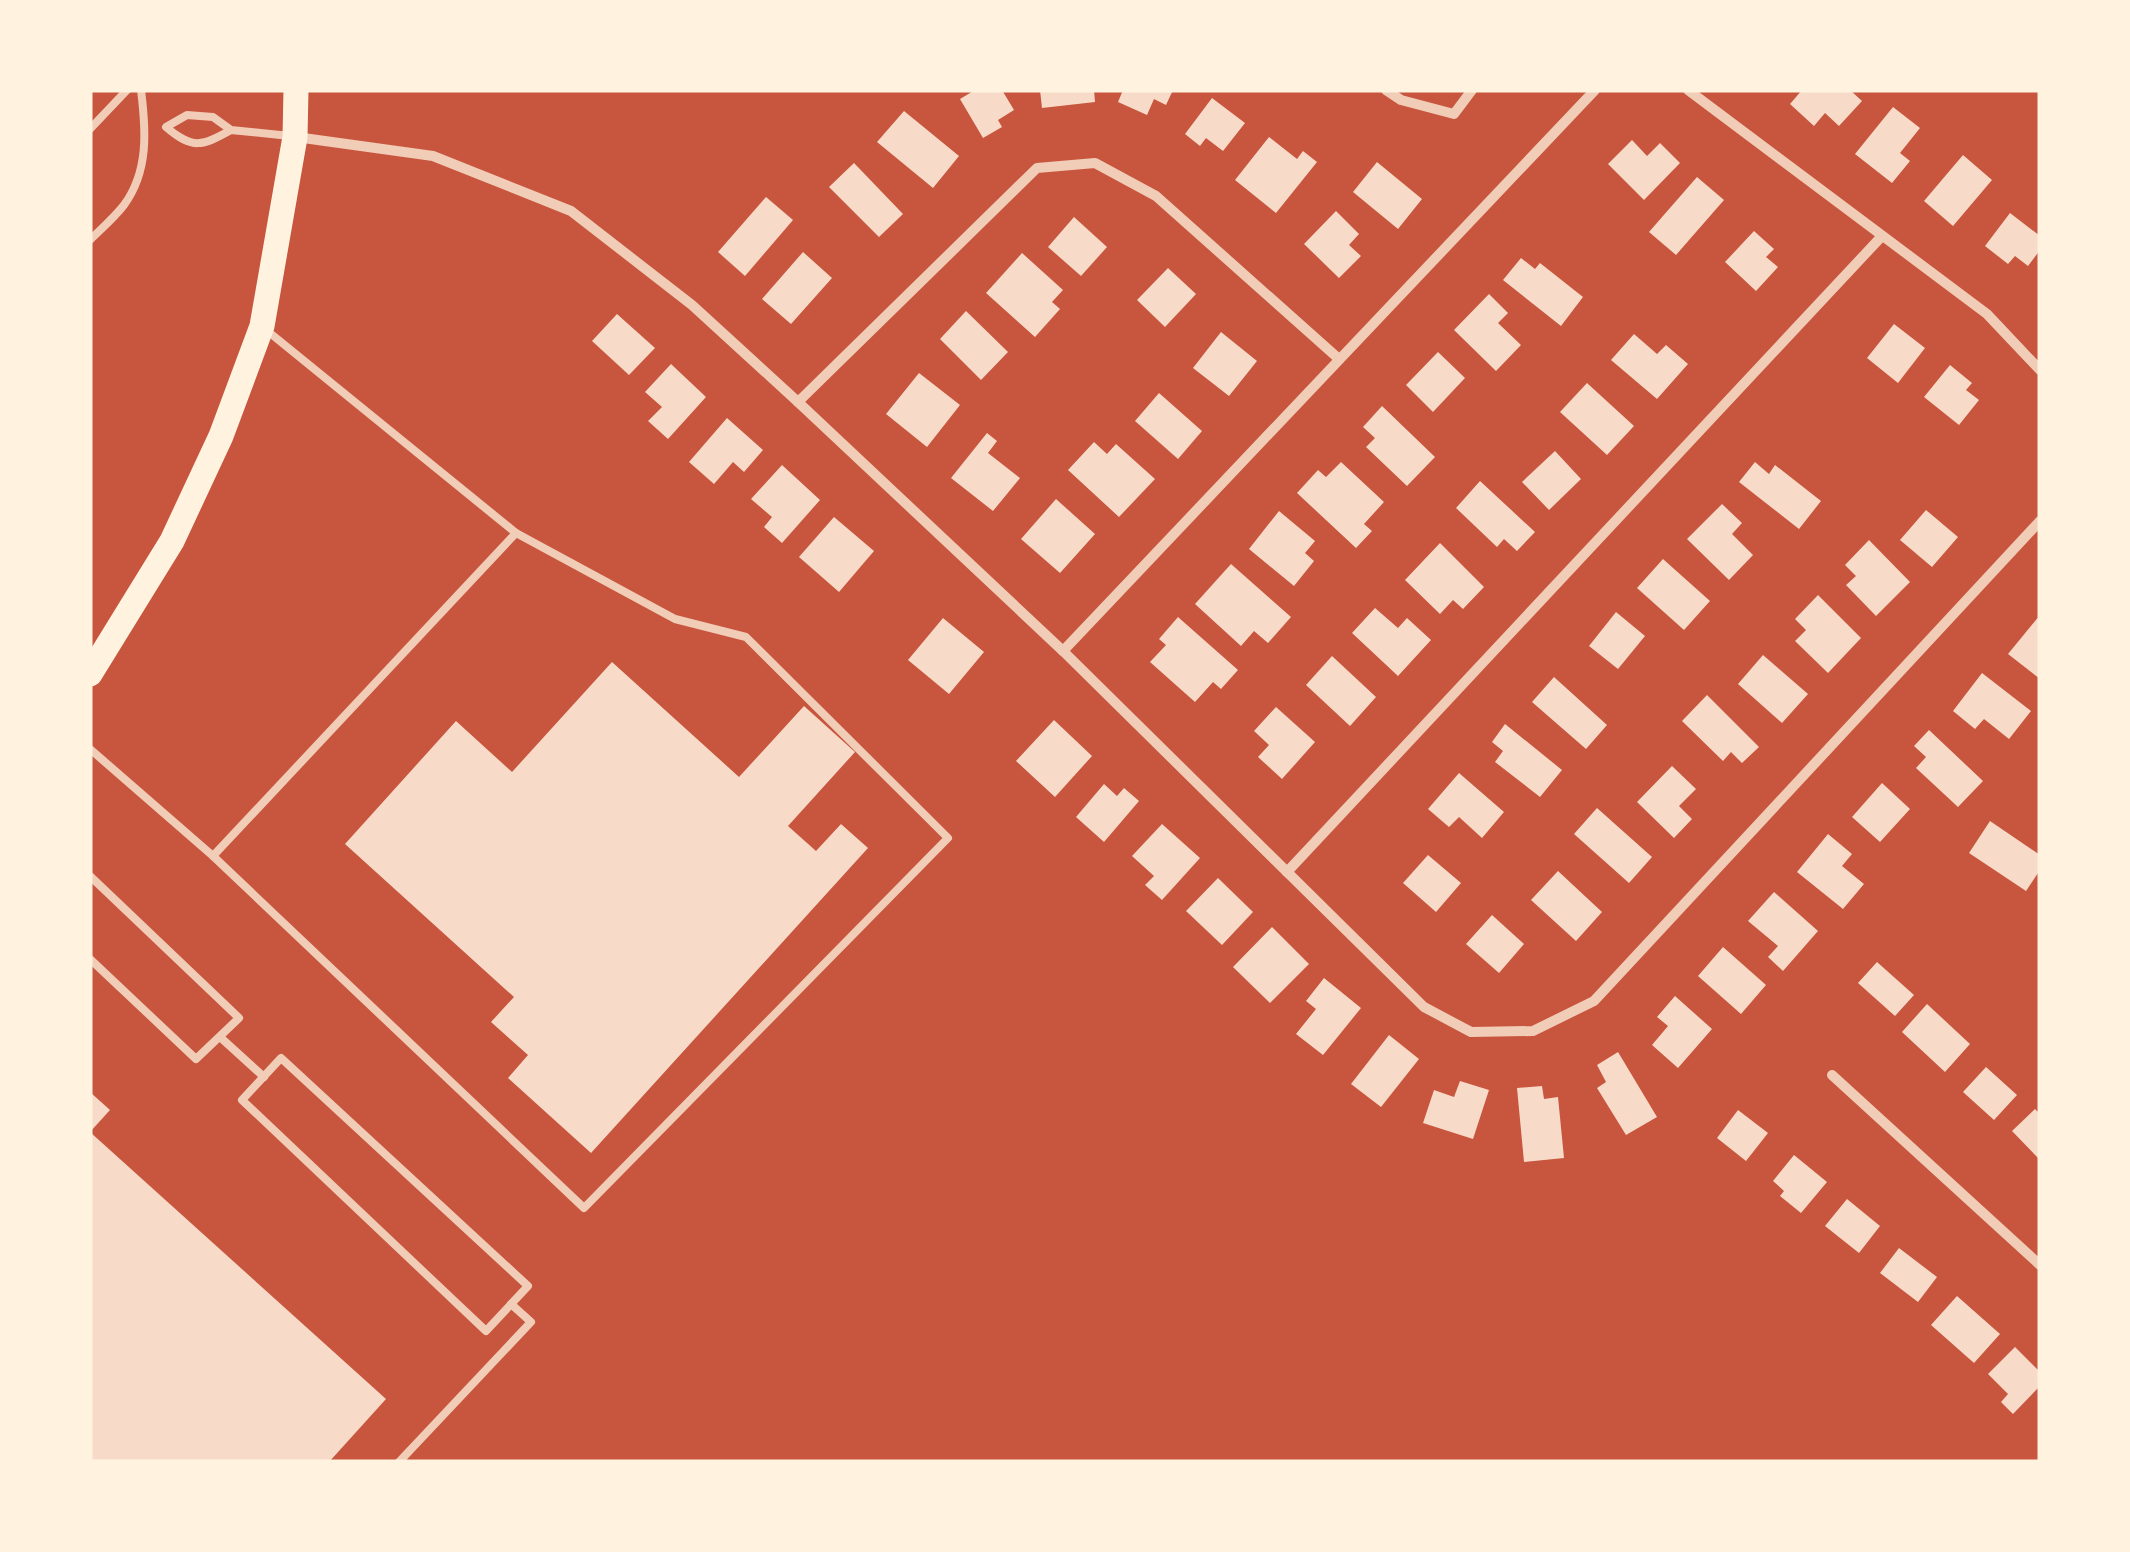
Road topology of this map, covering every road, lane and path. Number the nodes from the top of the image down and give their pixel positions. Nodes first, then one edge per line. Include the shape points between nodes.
1 (127, 90) edge
2 (141, 90) edge
3 (296, 90) edge
4 (1386, 90) edge
5 (1472, 90) edge
6 (1595, 90) edge
7 (1688, 90) edge
8 (145, 125) junction
9 (166, 127) junction
10 (90, 129) edge
11 (231, 130) junction
12 (295, 137) junction
13 (1882, 236) junction
14 (90, 240) edge
15 (262, 326) junction
16 (1339, 359) junction
17 (2040, 370) edge
18 (798, 402) junction
19 (2040, 521) edge
20 (516, 533) junction
21 (1062, 651) junction
22 (90, 674) edge
23 (90, 749) edge
24 (213, 856) junction
25 (1286, 872) junction
26 (90, 876) edge
27 (90, 959) edge
28 (220, 1037) junction
29 (1832, 1075) dead end
30 (264, 1077) junction
31 (2040, 1266) edge
32 (511, 1304) junction
33 (399, 1462) edge

1 - 10 lane
2 - 8 lane
3 - 12 highway
4 - 5 street via 1454,114
6 - 16 street
7 - 13 street
8 - 9 lane
8 - 14 lane via 139,177 124,205
9 - 11 lane via 188,114 213,117
9 - 11 lane via 181,140 206,144
11 - 12 lane
12 - 15 highway
12 - 18 street via 433,156 571,211 692,305
13 - 17 street via 1987,314
13 - 25 street
15 - 20 lane
15 - 22 highway via 172,540
16 - 18 street via 1156,196 1095,163 1036,168
16 - 21 street
18 - 21 street
19 - 25 street via 1594,1002 1534,1032 1471,1032 1424,1007
20 - 24 lane
20 - 24 lane via 675,619 746,637 948,838 584,1208
21 - 25 street
23 - 24 lane
26 - 28 lane via 239,1018
27 - 28 lane via 196,1059
28 - 30 lane
29 - 31 street
30 - 32 lane via 282,1058 528,1286
30 - 32 lane via 242,1100 486,1331
32 - 33 lane via 531,1322

